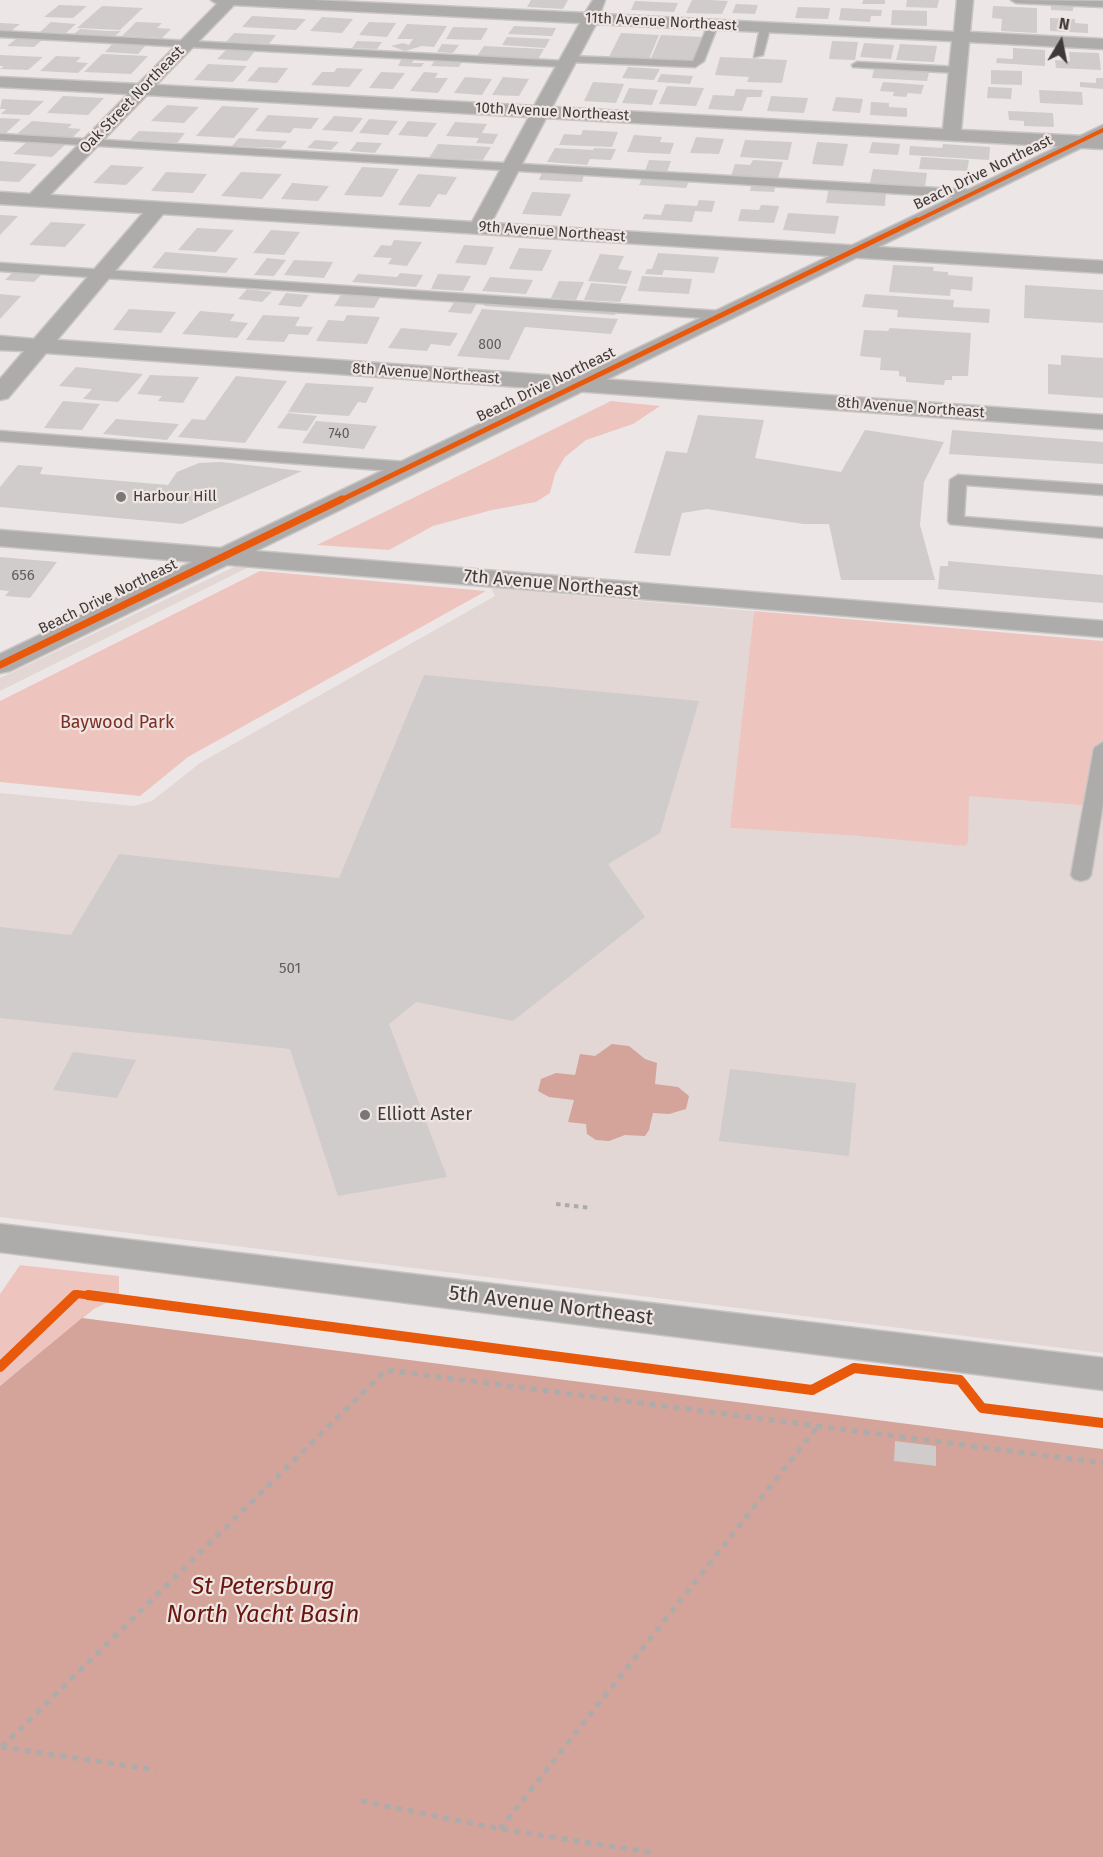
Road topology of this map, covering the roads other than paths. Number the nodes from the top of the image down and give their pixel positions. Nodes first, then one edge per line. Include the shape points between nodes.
1 (219, 0) edge
2 (230, 0) edge
3 (600, 0) edge
4 (965, 0) edge
5 (1016, 0) edge
6 (1103, 4) edge
7 (590, 19) junction
8 (712, 25) junction
9 (765, 28) junction
10 (0, 34) edge
11 (961, 37) junction
12 (187, 44) junction
13 (1103, 44) edge
14 (758, 55) dead end
15 (567, 62) junction
16 (857, 65) dead end
17 (958, 70) junction
18 (0, 82) edge
19 (142, 90) junction
20 (540, 111) junction
21 (1103, 130) edge
22 (951, 134) junction
23 (0, 137) edge
24 (1078, 141) junction
25 (91, 142) junction
26 (1103, 143) edge
27 (511, 167) junction
28 (972, 194) junction
29 (0, 198) edge
30 (35, 200) junction
31 (158, 208) junction
32 (478, 228) junction
33 (854, 251) junction
34 (0, 267) edge
35 (1103, 267) edge
36 (102, 274) junction
37 (719, 315) junction
38 (0, 344) edge
39 (40, 346) junction
40 (580, 385) junction
41 (0, 393) edge
42 (1103, 422) edge
43 (0, 436) edge
44 (406, 467) junction
45 (1103, 490) edge
46 (1103, 533) edge
47 (0, 538) edge
48 (223, 556) junction
49 (1103, 629) edge
50 (0, 665) edge
51 (1103, 748) edge
52 (1081, 875) dead end
53 (4, 1244) edge
54 (1103, 1374) edge

1 - 2 street, 11th Avenue Northeast
2 - 7 street, 11th Avenue Northeast
2 - 12 street, Oak Street Northeast
3 - 7 street
4 - 11 street
5 - 6 lane
7 - 8 street, 11th Avenue Northeast
7 - 15 street
8 - 9 street, 11th Avenue Northeast
8 - 15 lane via 695,64
9 - 11 street, 11th Avenue Northeast
9 - 14 lane
10 - 12 lane
11 - 13 street, 11th Avenue Northeast
11 - 17 street
12 - 15 lane
12 - 19 street, Oak Street Northeast
15 - 20 street
16 - 17 lane
17 - 22 street
18 - 19 street, 10th Avenue Northeast
19 - 20 street, 10th Avenue Northeast
19 - 25 street, Oak Street Northeast
20 - 22 street, 10th Avenue Northeast
20 - 27 street
21 - 24 street, Beach Drive Northeast
22 - 24 street, 10th Avenue Northeast
23 - 25 lane
24 - 26 street, 10th Avenue Northeast
24 - 28 street, Beach Drive Northeast
25 - 27 lane
25 - 30 street, Oak Street Northeast
27 - 28 lane
27 - 32 street
28 - 33 street, Beach Drive Northeast
29 - 30 street, 9th Avenue Northeast
30 - 31 street, 9th Avenue Northeast
31 - 32 street, 9th Avenue Northeast
31 - 36 street
32 - 33 street, 9th Avenue Northeast
33 - 35 street, 9th Avenue Northeast
33 - 37 street, Beach Drive Northeast
34 - 36 lane
36 - 37 lane
36 - 39 street
37 - 40 street, Beach Drive Northeast
38 - 39 street, 8th Avenue Northeast
39 - 40 street, 8th Avenue Northeast
39 - 41 street
40 - 42 street, 8th Avenue Northeast
40 - 44 street, Beach Drive Northeast
43 - 44 lane
44 - 48 street, Beach Drive Northeast
45 - 46 lane via 958,480 957,521
47 - 48 street, 7th Avenue Northeast
48 - 49 street, 7th Avenue Northeast
48 - 50 street, Beach Drive Northeast
51 - 52 lane
53 - 54 street, 5th Avenue Northeast

